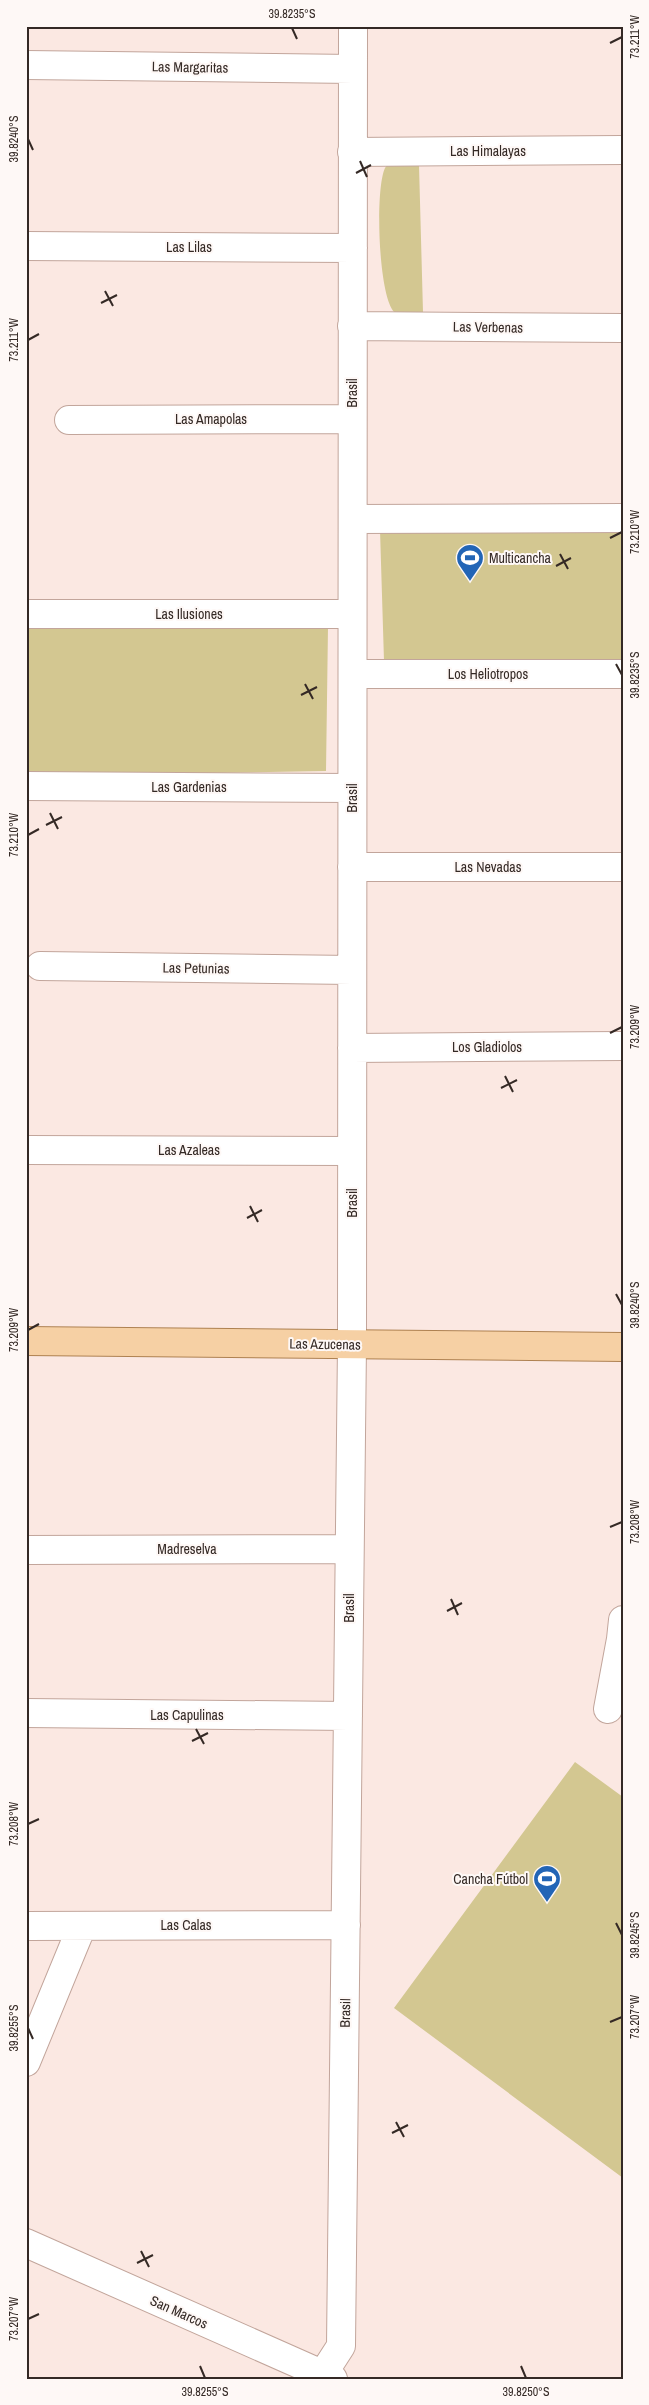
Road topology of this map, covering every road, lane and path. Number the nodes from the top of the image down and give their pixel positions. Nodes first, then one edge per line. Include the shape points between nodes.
1 (353, 26) edge
2 (26, 66) edge
3 (353, 69) junction
4 (623, 150) edge
5 (352, 152) junction
6 (26, 246) edge
7 (353, 248) junction
8 (352, 326) junction
9 (623, 328) edge
10 (352, 419) junction
11 (69, 420) dead end
12 (623, 518) edge
13 (352, 519) junction
14 (26, 614) edge
15 (352, 614) junction
16 (352, 674) junction
17 (623, 674) edge
18 (26, 786) edge
19 (352, 788) junction
20 (352, 867) junction
21 (623, 867) edge
22 (40, 966) dead end
23 (352, 970) junction
24 (623, 1046) edge
25 (352, 1048) junction
26 (26, 1150) edge
27 (352, 1151) junction
28 (26, 1341) edge
29 (352, 1344) junction
30 (623, 1347) edge
31 (349, 1549) junction
32 (26, 1550) edge
33 (623, 1620) edge
34 (608, 1709) dead end
35 (26, 1713) edge
36 (348, 1716) junction
37 (346, 1925) junction
38 (26, 1926) edge
39 (82, 1926) junction
40 (26, 2062) edge
41 (26, 2243) edge
42 (324, 2377) edge

1 - 3 street, Brasil
2 - 3 street, Las Margaritas
3 - 5 street, Brasil
4 - 5 street, Las Himalayas
5 - 7 street, Brasil
6 - 7 street, Las Lilas
7 - 8 street, Brasil
8 - 9 street, Las Verbenas
8 - 10 street, Brasil
10 - 11 street, Las Amapolas
10 - 13 street, Brasil
12 - 13 street
13 - 15 street, Brasil
14 - 15 street, Las Ilusiones
15 - 16 street, Brasil
16 - 17 street, Los Heliotropos
16 - 19 street, Brasil
18 - 19 street, Las Gardenias
19 - 20 street, Brasil
20 - 21 street, Las Nevadas
20 - 23 street, Brasil
22 - 23 street, Las Petunias
23 - 25 street, Brasil
24 - 25 street, Los Gladiolos
25 - 27 street, Brasil
26 - 27 street, Las Azaleas
27 - 29 street, Brasil
28 - 29 main road, Las Azucenas
29 - 30 main road, Las Azucenas
29 - 31 street, Brasil
31 - 32 street, Madreselva
31 - 36 street, Brasil
33 - 34 street
35 - 36 street, Las Capulinas
36 - 37 street, Brasil
37 - 39 street, Las Calas
37 - 42 street, Brasil via 341,2346
38 - 39 street, Las Calas
39 - 40 street
41 - 42 street, San Marcos

